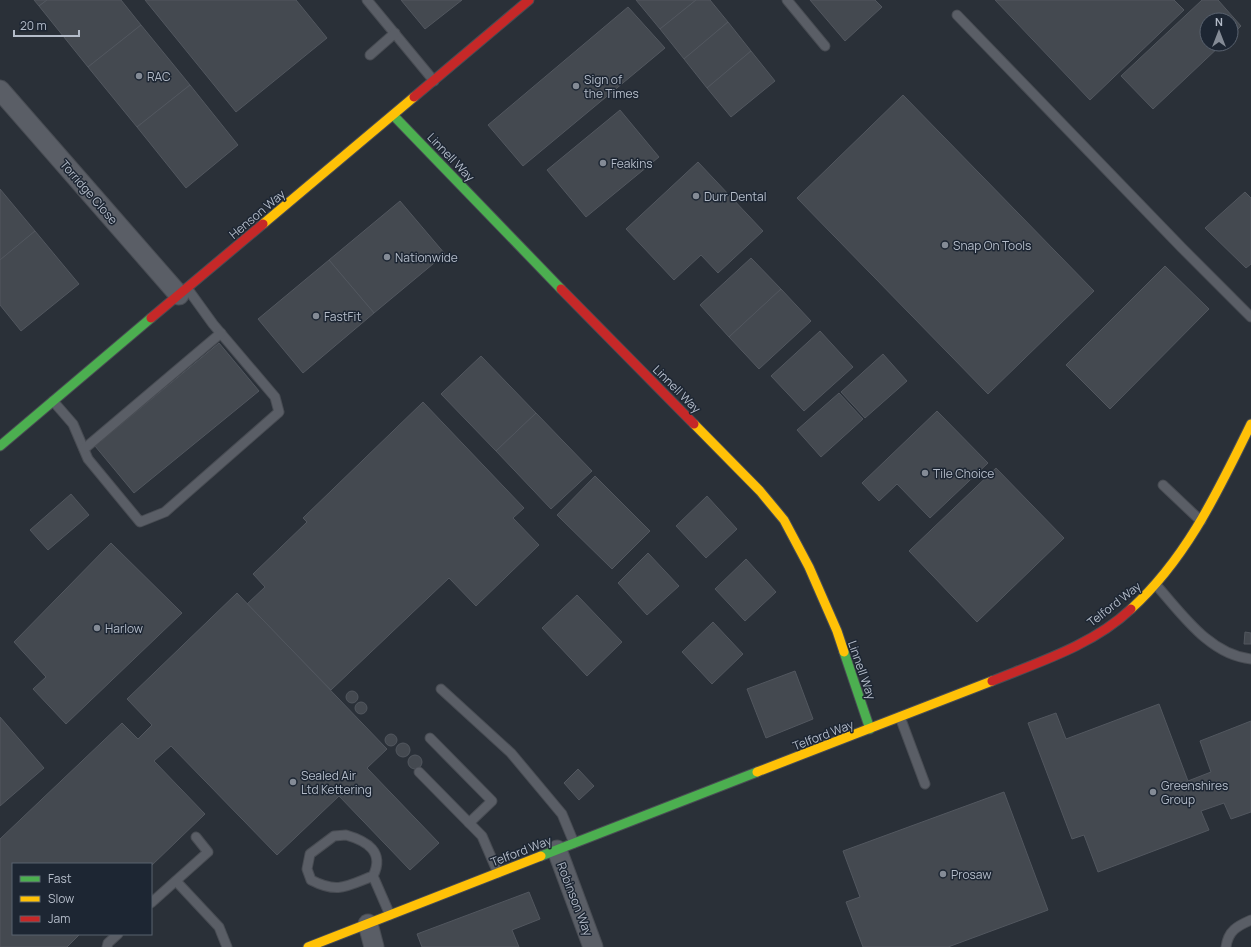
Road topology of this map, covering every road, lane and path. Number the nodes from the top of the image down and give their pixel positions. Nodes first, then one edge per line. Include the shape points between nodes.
1 (367, 0) edge
2 (529, 0) edge
3 (787, 0) edge
4 (957, 15) dead end
5 (395, 33) junction
6 (825, 46) dead end
7 (370, 55) dead end
8 (434, 81) junction
9 (0, 90) edge
10 (393, 115) junction
11 (183, 291) junction
12 (1251, 317) edge
13 (221, 332) junction
14 (53, 401) junction
15 (1251, 424) edge
16 (0, 446) edge
17 (84, 449) junction
18 (1163, 485) dead end
19 (1202, 522) junction
20 (1156, 586) junction
21 (1251, 659) edge
22 (441, 689) dead end
23 (900, 718) junction
24 (870, 729) junction
25 (430, 738) dead end
26 (419, 772) dead end
27 (925, 784) dead end
28 (470, 823) junction
29 (196, 838) dead end
30 (574, 843) junction
31 (556, 850) junction
32 (498, 873) junction
33 (373, 876) junction
34 (176, 881) junction
35 (152, 902) edge
36 (390, 915) junction
37 (1251, 920) edge
38 (368, 924) junction
39 (117, 935) edge
40 (107, 947) edge
41 (227, 947) edge
42 (308, 947) edge
43 (374, 947) edge
44 (593, 947) edge
45 (1226, 947) edge

1 - 5 lane
2 - 8 street, Henson Way
3 - 6 lane
4 - 12 lane
5 - 7 lane
5 - 8 lane
8 - 10 street, Henson Way
9 - 11 street, Torridge Close
10 - 11 street, Henson Way
10 - 24 street, Linnell Way via 760,491 784,520 809,567 837,631
11 - 13 lane
11 - 14 street, Henson Way
13 - 17 lane
13 - 17 lane via 275,397 279,412 165,512 140,522 88,459
14 - 16 street, Henson Way
14 - 17 lane via 72,424
15 - 19 street, Telford Way
18 - 19 lane
19 - 20 street, Telford Way
20 - 21 lane via 1215,647
20 - 23 street, Telford Way via 1100,633 1066,651
22 - 30 lane via 511,753 562,814
23 - 24 street, Telford Way
23 - 27 lane
24 - 30 street, Telford Way
25 - 28 lane via 492,801
26 - 28 lane
28 - 32 lane via 482,836
29 - 34 lane via 208,852
30 - 31 street, Telford Way
31 - 32 street, Telford Way
31 - 44 street, Robinson Way
32 - 36 street, Telford Way
33 - 33 lane via 339,889 323,886 311,880 308,869 310,854 334,836 346,835 361,839 377,856 378,867
33 - 36 lane
34 - 35 lane
34 - 41 lane via 219,927
36 - 38 street, Telford Way
37 - 45 lane via 1236,926 1227,938
38 - 42 street, Telford Way
38 - 43 street
39 - 40 lane

